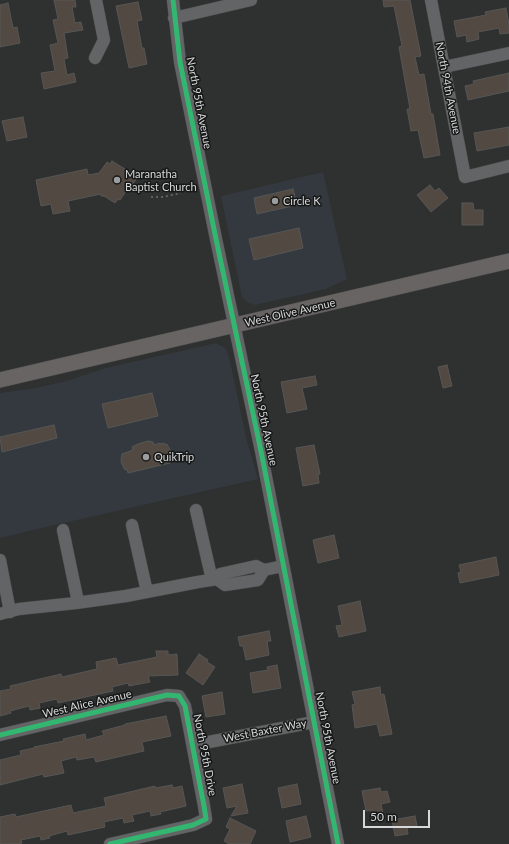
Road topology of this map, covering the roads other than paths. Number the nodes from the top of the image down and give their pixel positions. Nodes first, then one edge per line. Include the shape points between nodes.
1 (96, 0) edge
2 (173, 0) edge
3 (251, 0) edge
4 (431, 0) edge
5 (174, 18) junction
6 (509, 53) edge
7 (95, 58) dead end
8 (444, 68) junction
9 (509, 166) edge
10 (509, 261) edge
11 (234, 326) junction
12 (0, 380) edge
13 (196, 510) dead end
14 (132, 525) dead end
15 (63, 530) dead end
16 (0, 560) edge
17 (283, 566) junction
18 (215, 580) junction
19 (147, 592) junction
20 (78, 602) junction
21 (5, 613) edge
22 (179, 696) joint
23 (314, 722) junction
24 (0, 735) edge
25 (193, 745) junction
26 (110, 844) edge
27 (338, 844) edge

1 - 7 street via 104,40
2 - 5 street, North 95th Avenue
3 - 5 street
4 - 8 street, North 94th Avenue
5 - 11 street, North 95th Avenue via 180,62
6 - 8 street
8 - 9 street, North 94th Avenue via 465,177
10 - 11 main road, West Olive Avenue
11 - 12 main road, West Olive Avenue
11 - 17 street, North 95th Avenue
13 - 18 street
14 - 19 street
15 - 20 street
16 - 21 street
17 - 18 street via 264,570 256,566 220,574
17 - 23 street, North 95th Avenue
18 - 19 street
19 - 20 street
20 - 21 street
22 - 24 street, West Alice Avenue via 168,695
22 - 25 street, North 95th Drive via 185,706
23 - 25 street, West Baxter Way
23 - 27 street, North 95th Avenue
25 - 26 street, North 95th Drive via 206,819 193,825

